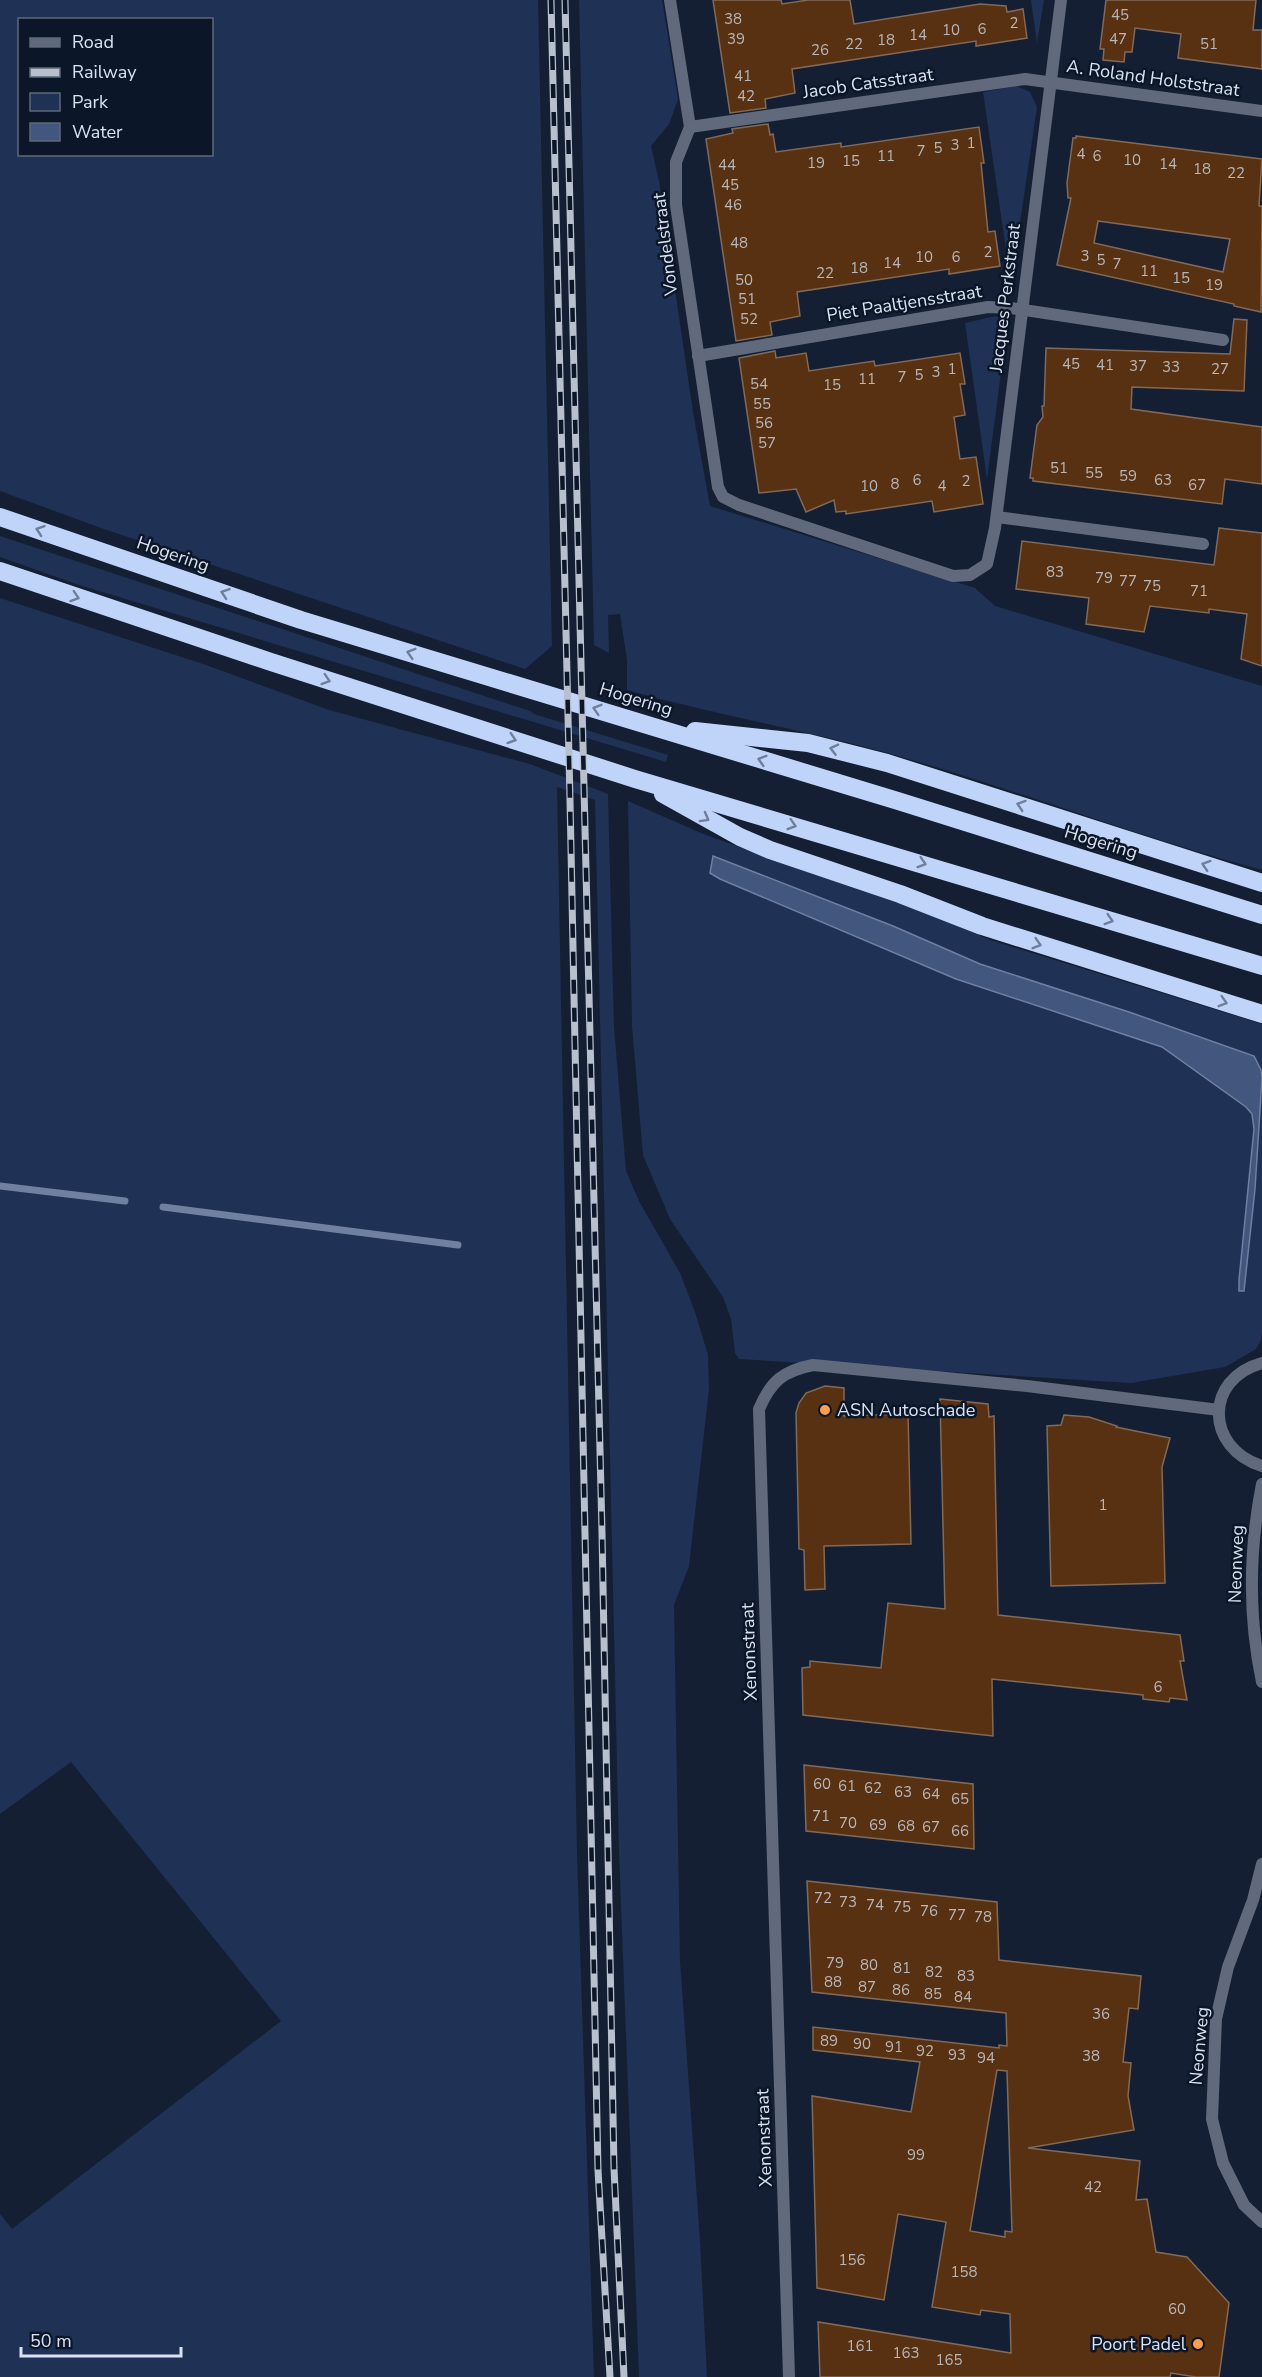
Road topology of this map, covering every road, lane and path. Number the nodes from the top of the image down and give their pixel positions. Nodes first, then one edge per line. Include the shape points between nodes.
1 (670, 0) edge
2 (1061, 0) edge
3 (1051, 83) junction
4 (1262, 111) edge
5 (690, 127) junction
6 (1021, 310) junction
7 (1223, 340) dead end
8 (698, 356) junction
9 (718, 487) joint
10 (0, 516) edge
11 (996, 517) junction
12 (1203, 544) dead end
13 (0, 571) edge
14 (653, 726) junction
15 (635, 779) junction
16 (1262, 883) edge
17 (1262, 915) edge
18 (1262, 966) edge
19 (1262, 1014) edge
20 (1262, 1361) edge
21 (1219, 1410) junction
22 (1262, 1466) edge
23 (1262, 1484) edge
24 (1262, 1682) edge
25 (1262, 1864) edge
26 (1262, 2222) edge
27 (789, 2377) edge

1 - 5 street
2 - 3 street, A. Roland Holststraat
3 - 4 street, A. Roland Holststraat
3 - 5 street, Jacob Catsstraat via 1025,79
3 - 6 street, Jacques Perkstraat
5 - 8 street, Vondelstraat via 676,162 676,205
6 - 7 street, Piet Paaltjensstraat
6 - 8 street, Piet Paaltjensstraat via 988,307
6 - 11 street, Jacques Perkstraat
8 - 9 street, Vondelstraat
9 - 11 street, Jacques Perkstraat via 723,497 739,505 953,576 970,575 987,564
14 -> 10 highway, Hogering via 301,620
11 - 12 street
13 -> 15 highway
16 -> 14 highway via 887,763 808,743
17 -> 14 highway, Hogering
15 -> 18 highway
15 -> 19 highway via 770,850 982,926
20 - 21 street via 1237,1375 1222,1397
21 - 22 street via 1221,1430 1231,1448 1246,1461
21 - 27 street, Xenonstraat via 813,1365 795,1368 778,1378 766,1392 759,1409
23 - 24 street, Neonweg via 1251,1568 1255,1649
25 - 26 street, Neonweg via 1228,1967 1216,2019 1212,2119 1223,2163 1244,2205

